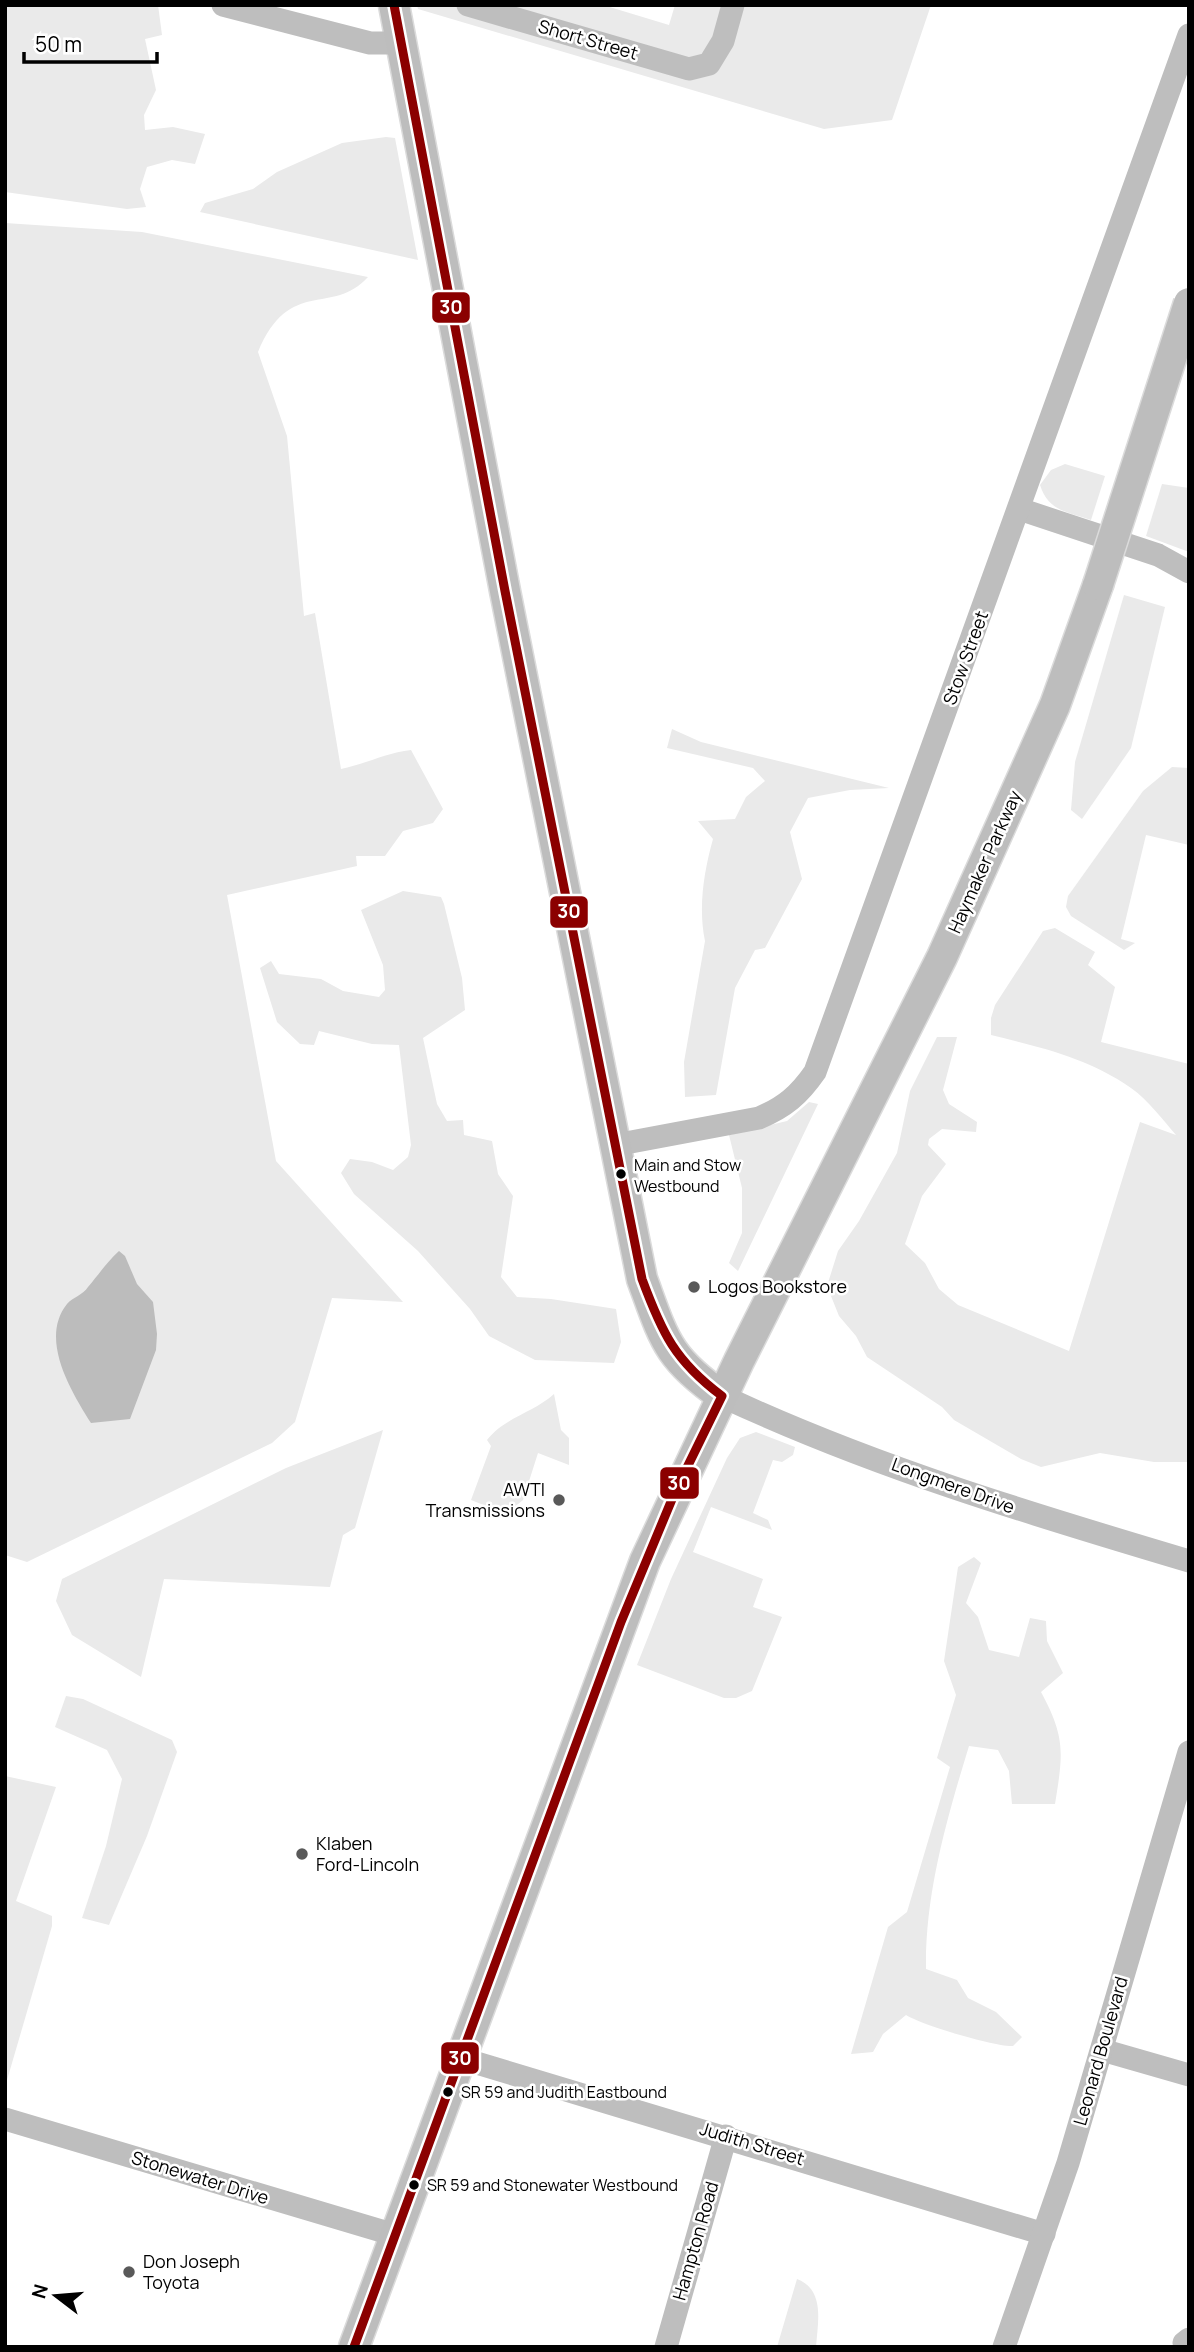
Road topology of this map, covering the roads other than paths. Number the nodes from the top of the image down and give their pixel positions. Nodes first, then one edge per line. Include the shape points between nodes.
1 (223, 5) edge
2 (394, 5) edge
3 (468, 5) edge
4 (733, 5) edge
5 (1189, 35) edge
6 (402, 43) junction
7 (1189, 303) edge
8 (1019, 509) junction
9 (1189, 572) edge
10 (615, 1145) junction
11 (722, 1396) junction
12 (1189, 1561) edge
13 (1189, 1752) edge
14 (1102, 2050) junction
15 (460, 2057) junction
16 (1189, 2075) edge
17 (5, 2119) edge
18 (726, 2136) junction
19 (1044, 2234) junction
20 (395, 2235) junction
21 (354, 2347) edge
22 (666, 2347) edge
23 (1004, 2347) edge

1 - 6 street via 370,43
2 - 6 main road
3 - 4 street, Short Street via 689,69 709,64 723,41
5 - 8 street, Stow Street
6 - 10 main road
7 - 11 main road, Haymaker Parkway, bridge via 1055,705 942,957
8 - 9 street via 1119,540
8 - 10 street, Stow Street via 815,1072 800,1095 759,1118
10 - 11 main road via 642,1279 658,1324 678,1362
11 - 12 street, Longmere Drive via 973,1495
11 - 15 main road, Haymaker Parkway via 675,1492 621,1622
13 - 14 street, Leonard Boulevard
14 - 16 street
14 - 19 street, Leonard Boulevard
15 - 18 street, Judith Street
15 - 20 main road, Haymaker Parkway
17 - 20 street, Stonewater Drive
18 - 19 street, Judith Street
18 - 22 street, Hampton Road
19 - 23 street, Leonard Boulevard
20 - 21 main road, Haymaker Parkway

